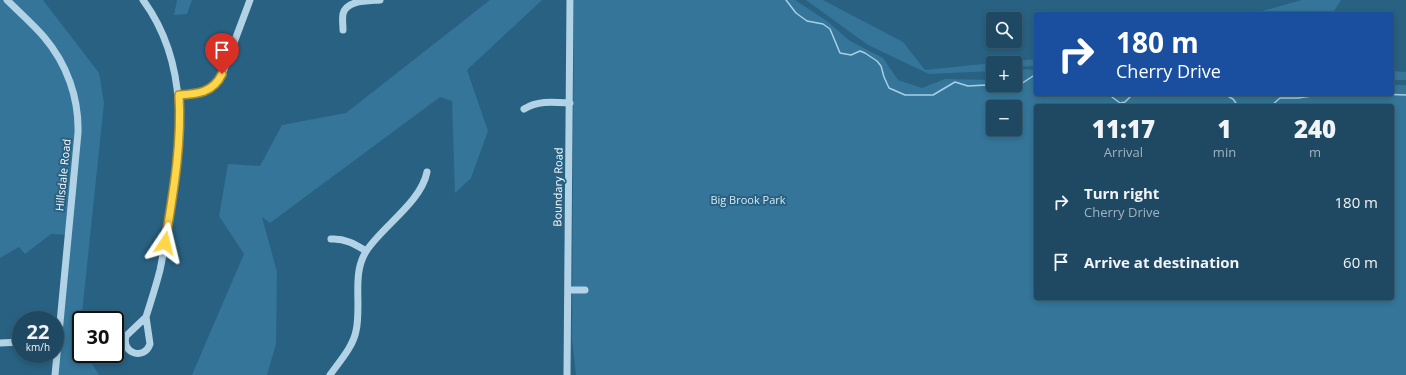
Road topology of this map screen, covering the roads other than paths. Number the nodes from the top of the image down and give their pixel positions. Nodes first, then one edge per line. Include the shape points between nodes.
1 (7, 0) edge
2 (143, 0) edge
3 (250, 0) edge
4 (380, 0) edge
5 (570, 0) edge
6 (343, 30) dead end
7 (179, 95) junction
8 (570, 103) junction
9 (524, 109) dead end
10 (428, 172) dead end
11 (331, 239) dead end
12 (366, 251) junction
13 (568, 290) junction
14 (585, 290) dead end
15 (59, 311) edge
16 (146, 317) junction
17 (12, 342) edge
18 (0, 343) edge
19 (55, 363) edge
20 (55, 375) edge
21 (330, 375) edge
22 (567, 375) edge

1 - 15 street, Hillsdale Road via 44,36 54,50 69,78 76,103 78,133
2 - 7 street via 164,38
3 - 7 street via 220,80 211,89 203,92
4 - 6 street via 354,2 348,6 343,15
5 - 8 street, Boundary Road
7 - 16 street via 174,189 160,270
8 - 9 street via 539,102
8 - 13 street, Boundary Road
10 - 12 street via 419,192
11 - 12 street via 348,242
12 - 21 street via 360,265 356,331 349,347
13 - 14 street
13 - 22 street, Boundary Road
16 - 16 street via 126,336 126,346 133,353 146,351 150,344
17 - 18 street
19 - 20 street, Hillsdale Road

